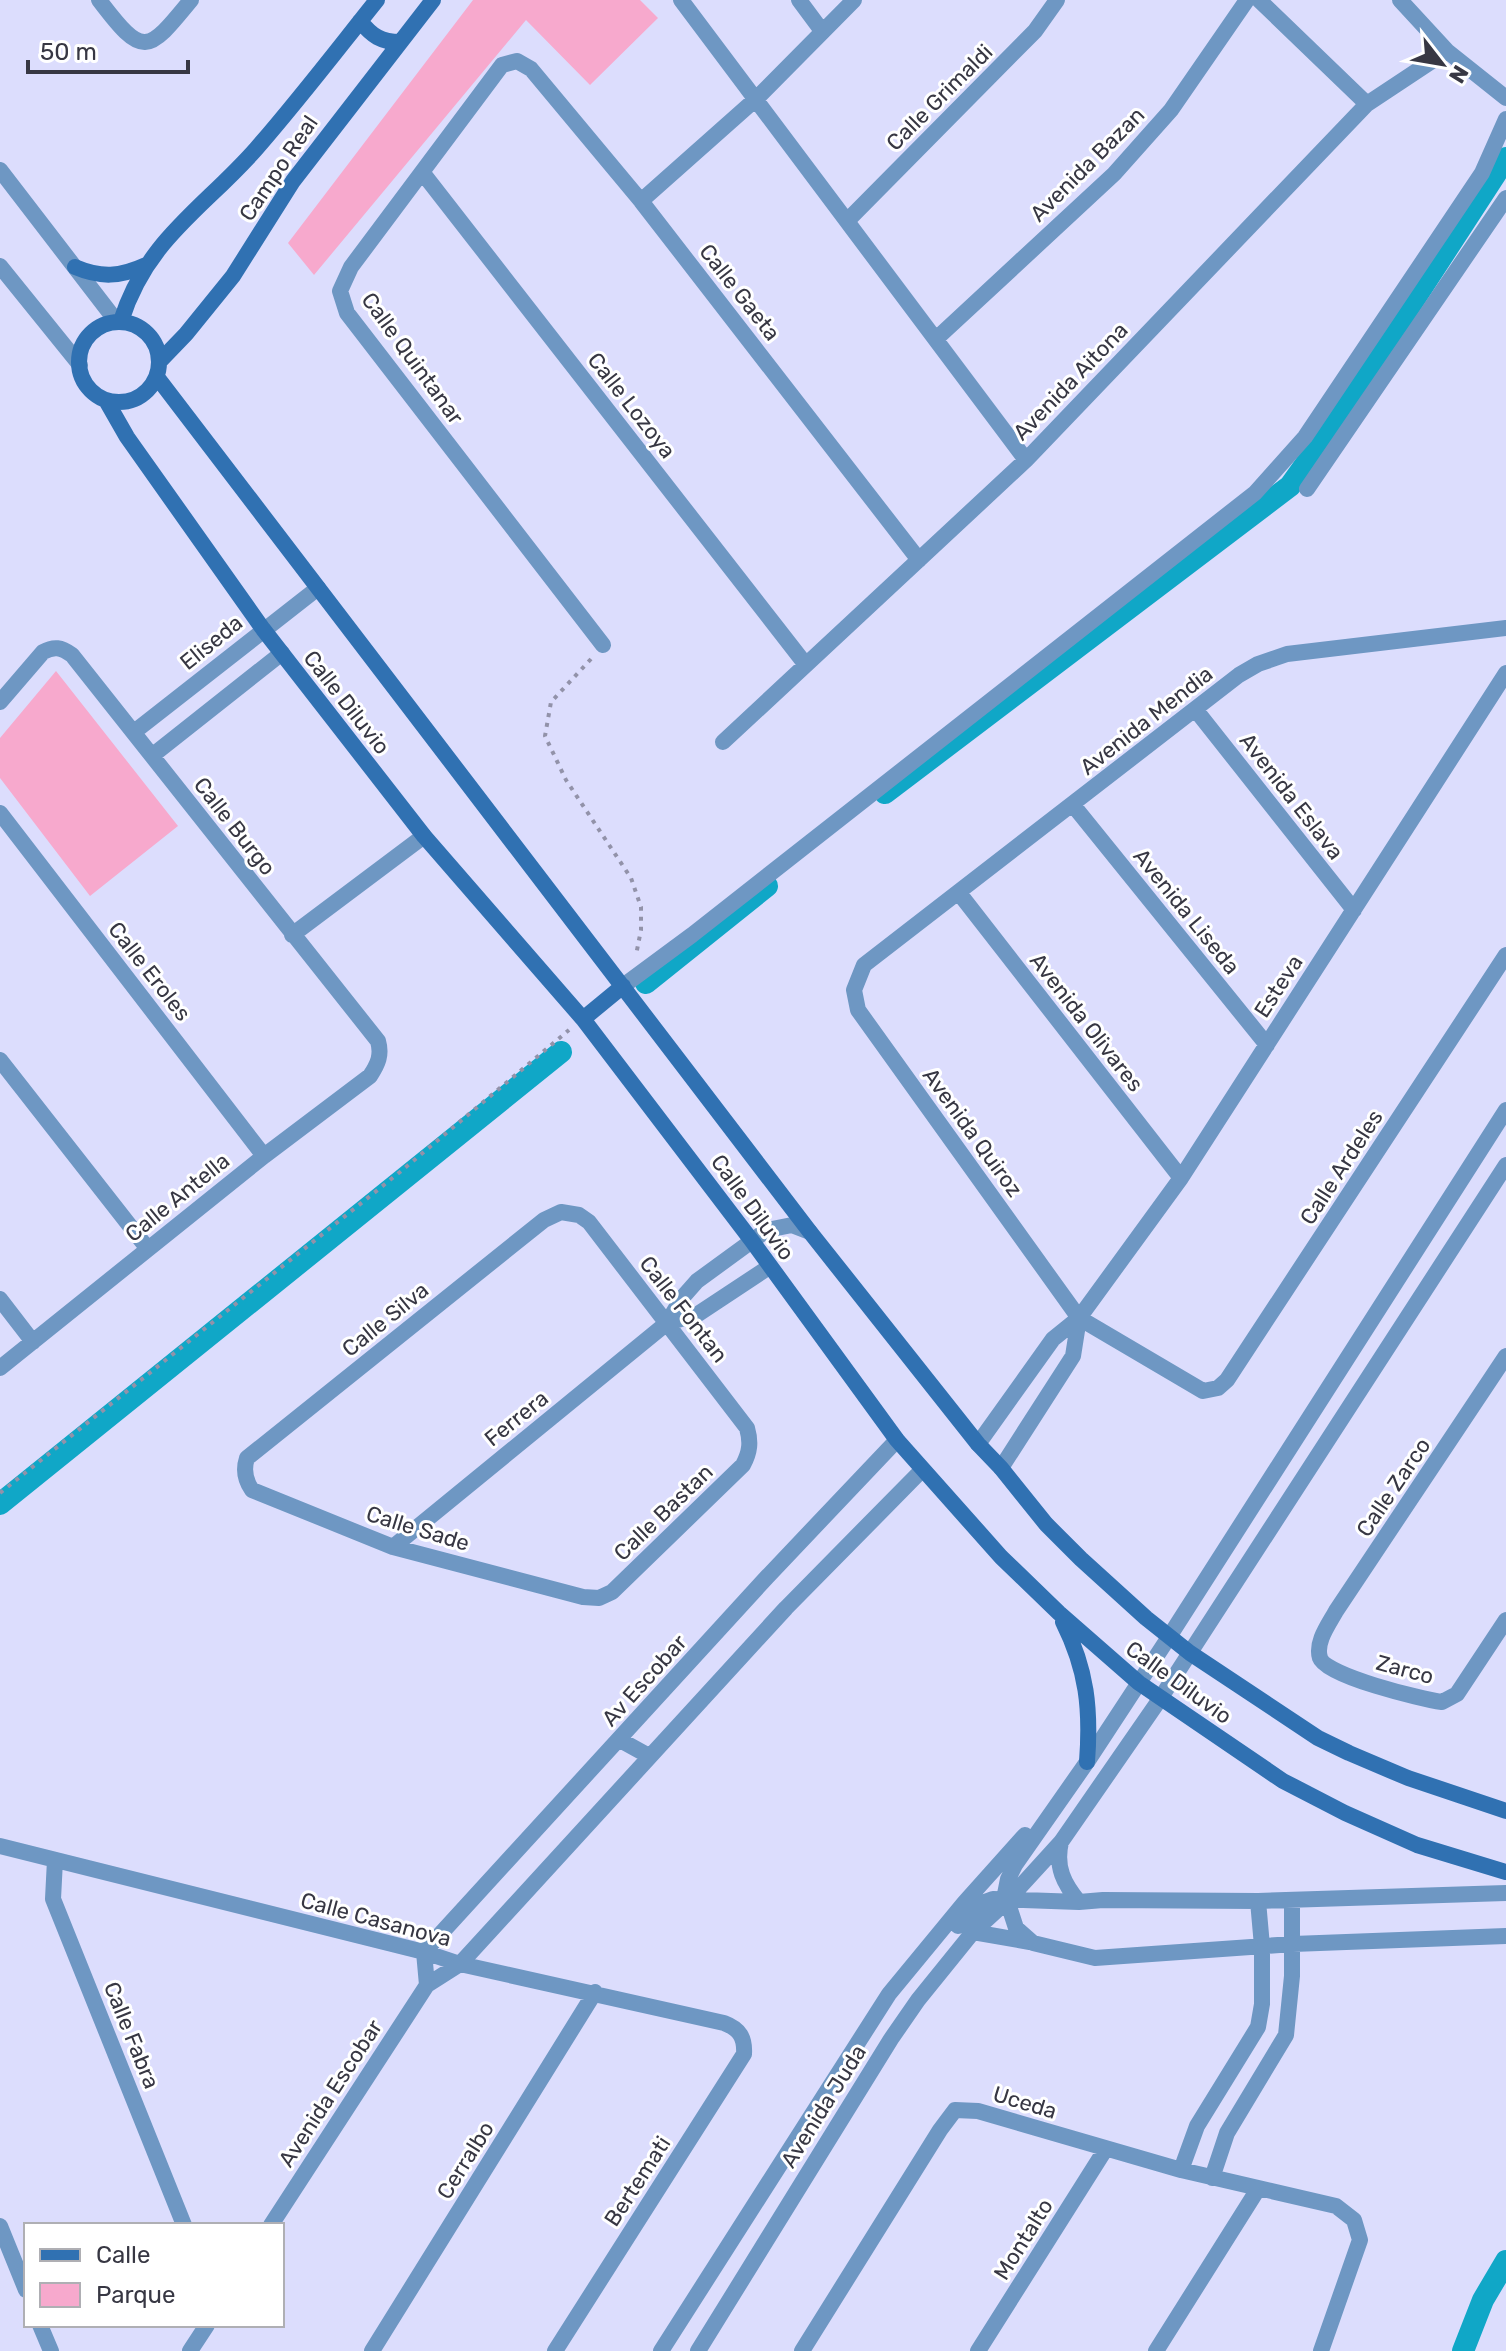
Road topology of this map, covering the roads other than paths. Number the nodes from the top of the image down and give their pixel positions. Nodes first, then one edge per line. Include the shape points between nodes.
1 (99, 0) edge
2 (191, 0) edge
3 (377, 0) edge
4 (433, 0) edge
5 (681, 0) edge
6 (799, 0) edge
7 (854, 0) edge
8 (1057, 0) edge
9 (1247, 0) edge
10 (1259, 0) edge
11 (1400, 0) edge
12 (360, 21) junction
13 (822, 31) junction
14 (400, 42) junction
15 (1447, 51) junction
16 (517, 61) joint
17 (757, 98) junction
18 (1506, 98) edge
19 (1367, 104) junction
20 (1506, 119) edge
21 (0, 170) edge
22 (422, 172) junction
23 (1506, 198) edge
24 (641, 201) junction
25 (848, 220) junction
26 (146, 265) junction
27 (0, 266) edge
28 (75, 267) junction
29 (119, 322) junction
30 (936, 339) junction
31 (80, 365) junction
32 (158, 369) junction
33 (107, 402) junction
34 (1026, 460) junction
35 (1307, 489) dead end
36 (919, 560) junction
37 (318, 588) junction
38 (1506, 628) edge
39 (263, 629) junction
40 (603, 645) road end
41 (282, 653) junction
42 (806, 665) junction
43 (1506, 673) edge
44 (0, 702) edge
45 (1195, 709) junction
46 (134, 732) junction
47 (723, 742) dead end
48 (153, 755) junction
49 (1073, 805) junction
50 (0, 813) edge
51 (424, 836) junction
52 (959, 893) junction
53 (1354, 910) junction
54 (292, 935) junction
55 (1506, 955) edge
56 (864, 965) joint
57 (623, 986) junction
58 (583, 1019) junction
59 (1267, 1045) junction
60 (0, 1060) edge
61 (380, 1060) joint
62 (1506, 1110) edge
63 (264, 1156) junction
64 (1506, 1165) edge
65 (1181, 1178) junction
66 (570, 1212) joint
67 (810, 1232) junction
68 (752, 1241) junction
69 (148, 1249) junction
70 (769, 1267) junction
71 (0, 1299) edge
72 (1079, 1318) junction
73 (667, 1323) junction
74 (33, 1342) junction
75 (1506, 1356) edge
76 (0, 1368) edge
77 (897, 1440) junction
78 (750, 1443) joint
79 (978, 1444) junction
80 (1001, 1468) junction
81 (922, 1470) junction
82 (246, 1476) joint
83 (393, 1547) junction
84 (591, 1598) joint
85 (1059, 1613) junction
86 (1506, 1620) edge
87 (1169, 1637) junction
88 (1320, 1644) joint
89 (1190, 1653) junction
90 (1139, 1683) junction
91 (1160, 1699) junction
92 (620, 1740) junction
93 (649, 1756) junction
94 (1087, 1762) junction
95 (1074, 1781) junction
96 (1506, 1811) edge
97 (1061, 1842) junction
98 (0, 1846) edge
99 (55, 1860) junction
100 (1506, 1872) edge
101 (1506, 1893) edge
102 (1008, 1900) junction
103 (1292, 1900) junction
104 (1258, 1901) junction
105 (1079, 1902) junction
106 (973, 1932) junction
107 (1506, 1936) edge
108 (1033, 1943) junction
109 (1293, 1944) junction
110 (1262, 1946) junction
111 (424, 1952) junction
112 (460, 1964) junction
113 (427, 1985) junction
114 (595, 1992) junction
115 (889, 1994) junction
116 (740, 2032) joint
117 (1105, 2150) junction
118 (1181, 2170) junction
119 (1212, 2178) junction
120 (1258, 2189) junction
121 (183, 2223) edge
122 (272, 2223) edge
123 (0, 2226) edge
124 (24, 2285) edge
125 (41, 2327) edge
126 (206, 2327) edge
127 (51, 2351) edge
128 (190, 2351) edge
129 (372, 2351) edge
130 (555, 2351) edge
131 (661, 2351) edge
132 (698, 2351) edge
133 (802, 2351) edge
134 (978, 2351) edge
135 (1156, 2351) edge
136 (1321, 2351) edge

1 - 2 street via 124,33 151,42
3 - 12 street, Campo Real
4 - 14 street, Campo Real
5 - 17 street
6 - 13 street
7 - 13 street
8 - 25 street, Calle Grimaldi via 1035,31
9 - 30 street, Avenida Bazan via 1171,110 1114,174
10 - 19 street
11 - 15 street
12 - 14 street via 371,35
12 - 26 street, Campo Real via 254,151
13 - 17 street
14 - 32 street, Campo Real via 293,181 233,276
15 - 18 street
15 - 19 street, Avenida Aitona
16 - 22 street, Calle Quintanar via 502,65
16 - 24 street, Calle Gaeta via 531,69
17 - 24 street
17 - 25 street
19 - 34 street, Avenida Aitona
20 - 57 street via 1482,173 1323,411 1255,493
21 - 28 street
22 - 40 street, Calle Quintanar via 351,267 340,291 347,313
22 - 42 street, Calle Lozoya
23 - 35 street
24 - 36 street, Calle Gaeta
25 - 30 street
26 - 28 street via 118,276
26 - 29 street, Campo Real
27 - 31 street
28 - 29 street
29 - 31 street via 88,334 79,349
29 - 32 street via 140,328 154,342
30 - 34 street
31 - 33 street via 87,389
32 - 33 street via 146,393 128,403
32 - 37 street, Calle Diluvio
33 - 39 street, Calle Diluvio
34 - 36 street, Avenida Aitona
36 - 42 street, Avenida Aitona
37 - 39 street, Eliseda
37 - 57 street, Calle Diluvio
38 - 45 street, Avenida Mendia via 1287,654 1249,669
39 - 41 street, Calle Diluvio
39 - 46 street, Eliseda
41 - 48 street
41 - 51 street, Calle Diluvio
42 - 47 street, Avenida Aitona
43 - 53 street, Esteva
44 - 46 street, Calle Burgo via 36,659 51,648 65,650
45 - 49 street, Avenida Mendia
45 - 53 street, Avenida Eslava
46 - 48 street, Calle Burgo
48 - 54 street, Calle Burgo
49 - 52 street, Avenida Mendia
49 - 59 street, Avenida Liseda
50 - 63 street, Calle Eroles
51 - 54 street
51 - 58 street, Calle Diluvio
52 - 56 street, Avenida Mendia
52 - 65 street, Avenida Olivares
53 - 59 street, Esteva
54 - 61 street, Calle Burgo via 378,1041
55 - 72 street, Calle Ardeles via 1218,1388 1203,1391
56 - 72 street, Avenida Quiroz via 854,990 858,1010
57 - 58 street
57 - 67 street, Calle Diluvio
58 - 68 street, Calle Diluvio
59 - 65 street, Esteva
60 - 69 street
61 - 63 street, Calle Antella via 370,1076
62 - 87 street, Avenida Juda
63 - 69 street, Calle Antella
64 - 89 street, Avenida Juda
65 - 72 street, Esteva
66 - 73 street, Calle Fontan via 589,1222
66 - 82 street, Calle Silva via 544,1220 247,1458
67 - 68 street, Ferrera via 780,1226
67 - 79 street, Calle Diluvio
68 - 70 street, Calle Diluvio
68 - 73 street, Ferrera via 697,1281
69 - 74 street, Calle Antella
70 - 73 street, Ferrera via 698,1314
70 - 77 street, Calle Diluvio
71 - 74 street
72 - 79 street, Esteva via 1053,1339
72 - 80 street, Esteva via 1073,1356
73 - 78 street, Calle Fontan via 747,1428
73 - 83 street, Ferrera
74 - 76 street, Calle Antella
75 - 88 street, Calle Zarco via 1336,1611
77 - 81 street, Calle Diluvio
77 - 92 street, Av Escobar
78 - 84 street, Calle Bastan via 743,1465 722,1487 612,1592
79 - 80 street, Calle Diluvio
80 - 87 street, Calle Diluvio via 1055,1533
81 - 85 street, Calle Diluvio
81 - 93 street
82 - 83 street, Calle Sade via 261,1496
83 - 84 street, Calle Sade
85 - 90 street, Calle Diluvio
85 - 94 street via 1086,1685
86 - 88 street, Zarco via 1457,1694 1442,1702 1331,1671 1322,1663
87 - 89 street, Calle Diluvio
87 - 90 street, Avenida Juda
89 - 91 street, Avenida Juda
89 - 96 street, Calle Diluvio via 1318,1738 1408,1778
90 - 91 street, Calle Diluvio
90 - 94 street, Avenida Juda
91 - 97 street, Avenida Juda
91 - 100 street, Calle Diluvio via 1283,1781 1345,1813 1417,1845
92 - 93 street
92 - 111 street, Av Escobar
93 - 112 street
94 - 95 street, Avenida Juda
95 - 102 street, Avenida Juda via 1015,1865 1005,1887
95 - 115 street, Avenida Juda
97 - 102 street, Avenida Juda
97 - 105 street via 1057,1857 1065,1885
98 - 99 street, Calle Casanova
99 - 111 street, Calle Casanova
99 - 121 street, Calle Fabra via 53,1899
101 - 103 street, Avenida Juda
102 - 105 street, Avenida Juda
102 - 106 street, Avenida Juda
102 - 108 street via 1016,1928
102 - 115 street, Avenida Juda via 982,1903 925,1965
103 - 104 street, Avenida Juda
103 - 109 street
104 - 105 street, Avenida Juda
104 - 110 street
106 - 108 street
106 - 132 street, Avenida Juda via 891,2039
107 - 109 street
108 - 110 street via 1095,1958
109 - 110 street
109 - 119 street via 1286,2035 1227,2133
110 - 118 street via 1258,2027 1197,2126
111 - 112 street, Calle Casanova
111 - 113 street
112 - 113 street
112 - 114 street, Calle Casanova
113 - 122 street, Avenida Escobar
114 - 116 street, Calle Casanova via 724,2023
114 - 129 street, Cerralbo
115 - 131 street, Avenida Juda
116 - 130 street, Bertemati via 744,2054
117 - 118 street, Uceda
117 - 133 street, Uceda via 978,2111 955,2110
117 - 134 street, Montalto
118 - 119 street, Uceda
119 - 120 street, Uceda
120 - 135 street
120 - 136 street, Uceda via 1336,2206 1354,2220 1360,2240
123 - 124 street
125 - 127 street
126 - 128 street

